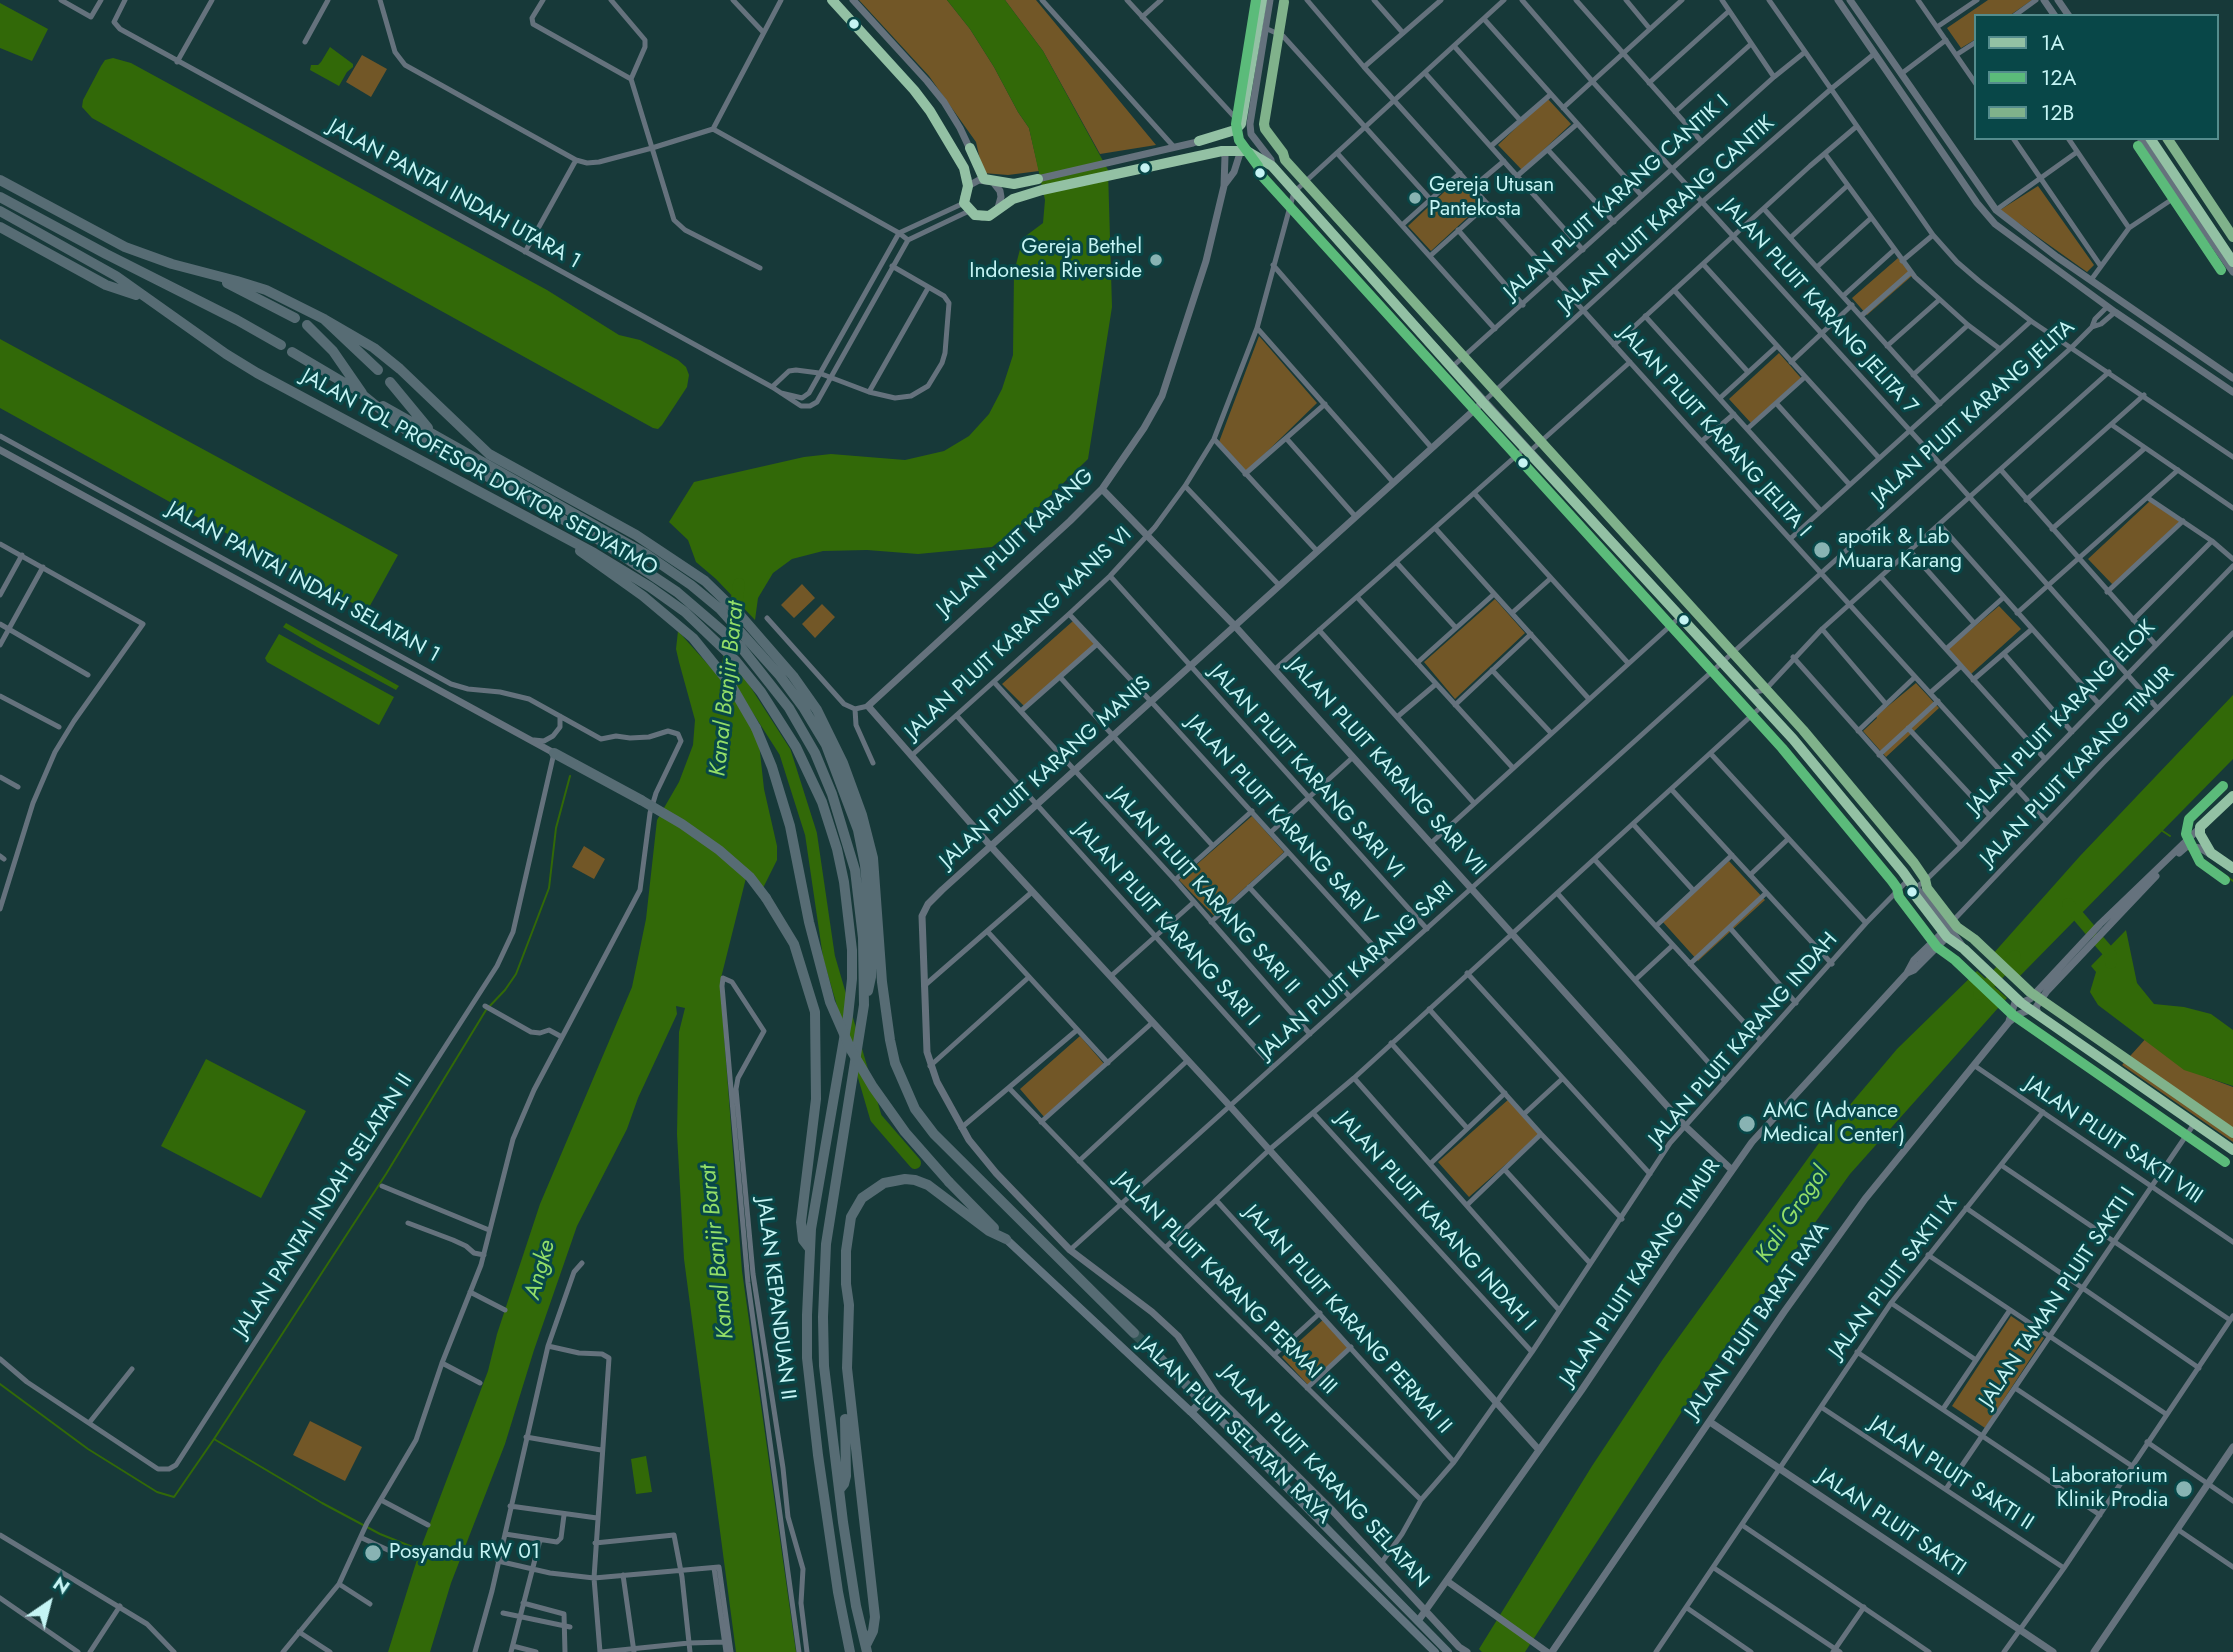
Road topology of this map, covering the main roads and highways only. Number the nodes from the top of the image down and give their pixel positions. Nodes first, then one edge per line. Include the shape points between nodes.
1 (0, 180) edge
2 (0, 197) edge
3 (0, 211) edge
4 (0, 227) edge
5 (206, 273) junction
6 (145, 298) junction
7 (296, 318) dead end
8 (324, 319) junction
9 (307, 325) dead end
10 (281, 345) dead end
11 (292, 352) dead end
12 (378, 370) dead end
13 (390, 382) dead end
14 (363, 396) junction
15 (432, 433) junction
16 (646, 592) junction
17 (553, 757) road end
18 (864, 1000) junction
19 (1006, 1240) junction
20 (810, 1249) junction
21 (846, 1284) junction
22 (1134, 1333) tunnel mouth
23 (1154, 1352) tunnel mouth
24 (1202, 1401) junction
25 (1191, 1412) junction
26 (839, 1490) junction
27 (867, 1649) edge
28 (850, 1652) edge
29 (1435, 1652) edge
30 (1448, 1652) edge

1 - 5 highway, JALAN TOL PROFESOR DOKTOR SEDYATMO via 125,247
2 - 10 highway
3 - 6 highway, JALAN TOL PROFESOR DOKTOR SEDYATMO via 94,262
4 - 6 highway, JALAN TOL PROFESOR DOKTOR SEDYATMO via 106,285
5 - 7 highway
5 - 8 highway, JALAN TOL PROFESOR DOKTOR SEDYATMO via 266,290
6 - 16 highway, JALAN TOL PROFESOR DOKTOR SEDYATMO via 257,373 571,541 590,559
8 - 12 highway, JALAN TOL PROFESOR DOKTOR SEDYATMO
8 - 22 highway via 400,369 489,454 636,535 705,581 793,676 817,710 862,815 873,858 888,1029 895,1063 915,1109 934,1134
9 - 14 highway via 333,351
11 - 14 highway, JALAN TOL PROFESOR DOKTOR SEDYATMO
13 - 15 highway, JALAN TOL PROFESOR DOKTOR SEDYATMO
14 - 15 highway, JALAN TOL PROFESOR DOKTOR SEDYATMO
14 - 18 highway, JALAN TOL PROFESOR DOKTOR SEDYATMO via 407,431 677,592 740,646 789,708 832,794 855,870
15 - 18 highway, JALAN TOL PROFESOR DOKTOR SEDYATMO via 636,548 691,585 755,647 803,707 826,745 858,830 871,933 871,977
16 - 19 highway, bridge via 693,638 731,685 756,728 790,825 830,1002 851,1050 905,1132
16 - 20 highway, JALAN TOL PROFESOR DOKTOR SEDYATMO via 708,632 761,692 812,778 830,825 844,882 852,979
17 - 20 highway, bridge via 641,800 719,849 750,877 794,944 815,1012 816,1099 802,1222 803,1240
18 - 26 highway, JALAN TOL PROFESOR DOKTOR SEDYATMO via 827,1244 823,1317 824,1366
19 - 21 highway via 928,1185 893,1180 862,1198 851,1217
19 - 25 main road, JALAN PLUIT SELATAN RAYA
20 - 28 highway, JALAN TOL PROFESOR DOKTOR SEDYATMO via 807,1339 811,1402
21 - 26 highway via 841,1320 846,1476
21 - 27 highway via 850,1412 875,1618
23 - 24 highway
24 - 25 main road
24 - 30 main road, JALAN PLUIT SELATAN RAYA
25 - 29 main road, JALAN PLUIT SELATAN RAYA
26 - 27 highway, JALAN TOL PROFESOR DOKTOR SEDYATMO

